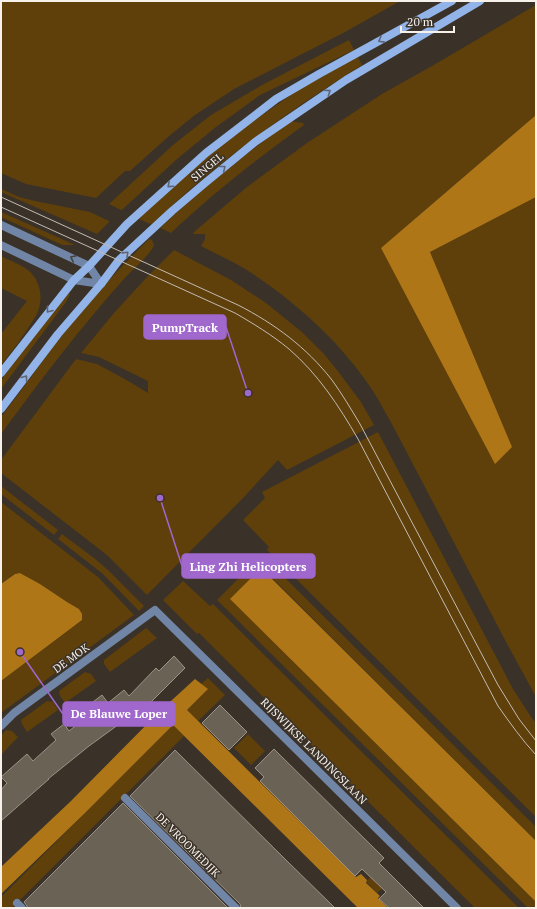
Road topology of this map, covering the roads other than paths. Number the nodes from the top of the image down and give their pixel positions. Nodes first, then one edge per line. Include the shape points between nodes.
1 (452, 1) edge
2 (480, 1) edge
3 (1, 225) edge
4 (1, 246) edge
5 (89, 266) junction
6 (74, 280) junction
7 (101, 284) junction
8 (1, 373) edge
9 (1, 409) edge
10 (155, 610) joint
11 (1, 726) edge
12 (125, 798) dead end
13 (236, 908) edge
14 (457, 908) edge

1 -> 5 main road, SINGEL via 276,99 206,153 127,224
7 -> 2 main road, SINGEL via 131,248 255,142 346,80
5 -> 3 street
4 - 6 street
5 - 6 main road, SINGEL
5 - 7 street
6 - 7 street
6 -> 8 main road, SINGEL
9 -> 7 main road, SINGEL via 58,334
10 - 11 street, DE MOK via 14,713
10 - 14 street, RIJSWIJKSE LANDINGSLAAN
12 - 13 street, DE VROOMEDIJK

